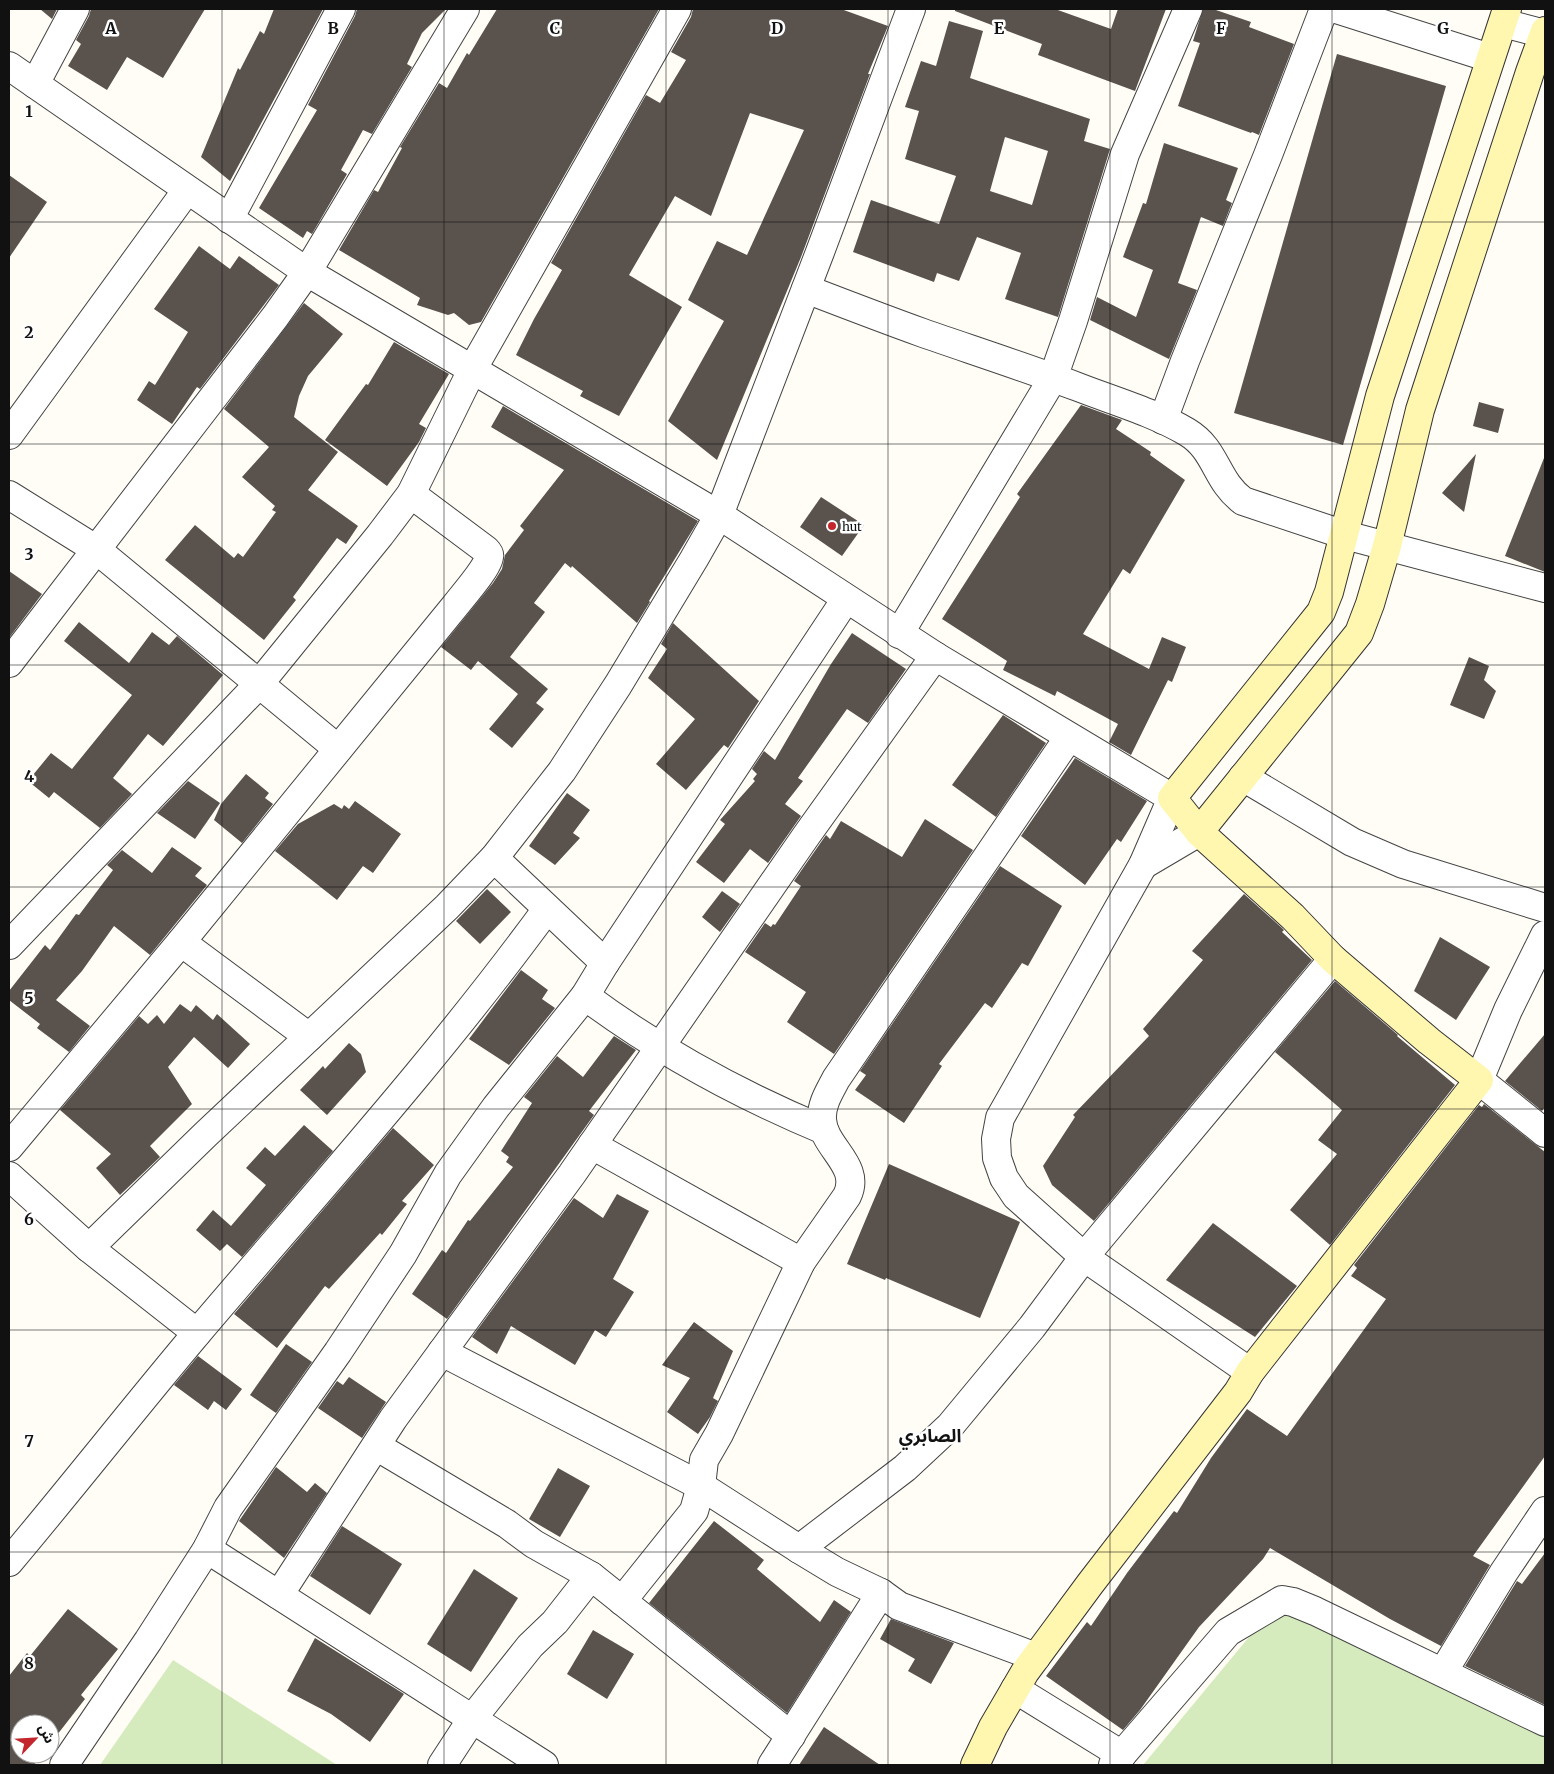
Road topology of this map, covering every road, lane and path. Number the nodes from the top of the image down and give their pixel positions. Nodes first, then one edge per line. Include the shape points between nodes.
1 (75, 9) edge
2 (341, 9) edge
3 (465, 9) edge
4 (678, 9) edge
5 (911, 9) edge
6 (1188, 9) edge
7 (1324, 9) edge
8 (1336, 9) edge
9 (1372, 14) edge
10 (1505, 16) edge
11 (1545, 32) edge
12 (1490, 58) junction
13 (9, 66) edge
14 (34, 84) junction
15 (187, 190) junction
16 (229, 219) junction
17 (307, 272) junction
18 (806, 290) junction
19 (472, 370) junction
20 (1053, 378) junction
21 (1163, 420) junction
22 (9, 435) edge
23 (411, 494) junction
24 (9, 495) edge
25 (719, 515) junction
26 (1344, 535) junction
27 (1387, 546) junction
28 (96, 550) junction
29 (1545, 588) edge
30 (846, 599) junction
31 (899, 634) junction
32 (935, 656) junction
33 (9, 663) edge
34 (259, 684) junction
35 (1069, 737) junction
36 (338, 749) junction
37 (1243, 776) junction
38 (1172, 798) junction
39 (1198, 832) junction
40 (494, 858) junction
41 (1143, 865) junction
42 (1545, 908) edge
43 (547, 909) junction
44 (1545, 936) edge
45 (181, 942) junction
46 (9, 945) edge
47 (1333, 959) junction
48 (605, 963) junction
49 (585, 996) junction
50 (309, 1038) junction
51 (660, 1048) junction
52 (1479, 1080) junction
53 (824, 1130) junction
54 (1545, 1133) edge
55 (592, 1145) junction
56 (9, 1147) edge
57 (9, 1176) edge
58 (89, 1248) junction
59 (1084, 1257) junction
60 (801, 1262) junction
61 (197, 1334) junction
62 (442, 1352) junction
63 (1250, 1372) junction
64 (376, 1446) junction
65 (701, 1486) junction
66 (1545, 1511) edge
67 (207, 1549) junction
68 (799, 1549) junction
69 (9, 1562) edge
70 (591, 1576) junction
71 (882, 1593) junction
72 (279, 1595) junction
73 (622, 1601) junction
74 (1036, 1657) junction
75 (1443, 1672) junction
76 (1015, 1688) junction
77 (472, 1719) junction
78 (1545, 1722) edge
79 (791, 1736) junction
80 (1118, 1760) edge
81 (64, 1765) edge
82 (442, 1765) edge
83 (544, 1765) edge
84 (772, 1765) edge
85 (975, 1765) edge

1 - 14 street
2 - 16 street
3 - 17 street
4 - 19 street
5 - 18 street
6 - 20 street via 1125,154
7 - 21 street
8 - 9 street
9 - 12 street
10 - 11 street
10 - 12 street
11 - 27 street via 1420,410
12 - 26 street via 1380,396
13 - 14 street
14 - 15 street
15 - 16 street
15 - 22 street
16 - 17 street
17 - 19 street
17 - 28 street
18 - 20 street
18 - 25 street
19 - 23 street
19 - 25 street
20 - 21 street
20 - 31 street
21 - 26 street via 1202,442 1223,482 1232,494 1243,501
23 - 34 street
23 - 36 street via 486,550 489,558 455,606
24 - 28 street
25 - 30 street
25 - 40 street via 623,677 567,763
26 - 27 street
26 - 38 street via 1330,592 1321,612
27 - 29 street
27 - 37 street via 1359,633
28 - 33 street
28 - 34 street
30 - 31 street
30 - 48 street
31 - 32 street
32 - 35 street
32 - 51 street
34 - 36 street
34 - 46 street
35 - 38 street
35 - 53 street via 836,1079 825,1101
36 - 45 street
37 - 39 street
37 - 42 street via 1352,842 1403,864
38 - 39 street
38 - 41 street
39 - 41 street
39 - 47 street via 1293,917
40 - 43 street
40 - 50 street
41 - 59 street via 1000,1118 996,1139 997,1158 1004,1178 1016,1196
43 - 48 street
43 - 61 street via 456,1029
44 - 52 street via 1508,1010
45 - 50 street
45 - 56 street
47 - 52 street
47 - 59 street
48 - 49 street
49 - 51 street
49 - 67 street via 496,1107 448,1174 403,1254 228,1508
50 - 58 street
51 - 53 street
51 - 55 street
52 - 54 street
52 - 63 street
53 - 60 street via 847,1167 851,1187
55 - 60 street
55 - 62 street
57 - 58 street
58 - 61 street
59 - 63 street
59 - 68 street via 1032,1327 950,1426 905,1468
60 - 65 street via 704,1460
61 - 69 street
62 - 64 street
62 - 65 street
63 - 74 street
64 - 70 street
64 - 72 street
65 - 68 street
65 - 73 street via 694,1512
66 - 75 street
67 - 72 street
67 - 81 street
68 - 71 street
70 - 73 street
70 - 77 street
71 - 74 street via 899,1606
71 - 79 street
72 - 77 street
73 - 79 street
74 - 76 street
75 - 78 street
75 - 80 street via 1315,1611 1282,1600 1228,1632
76 - 80 street
76 - 85 street
77 - 82 street
77 - 83 street
79 - 84 street

